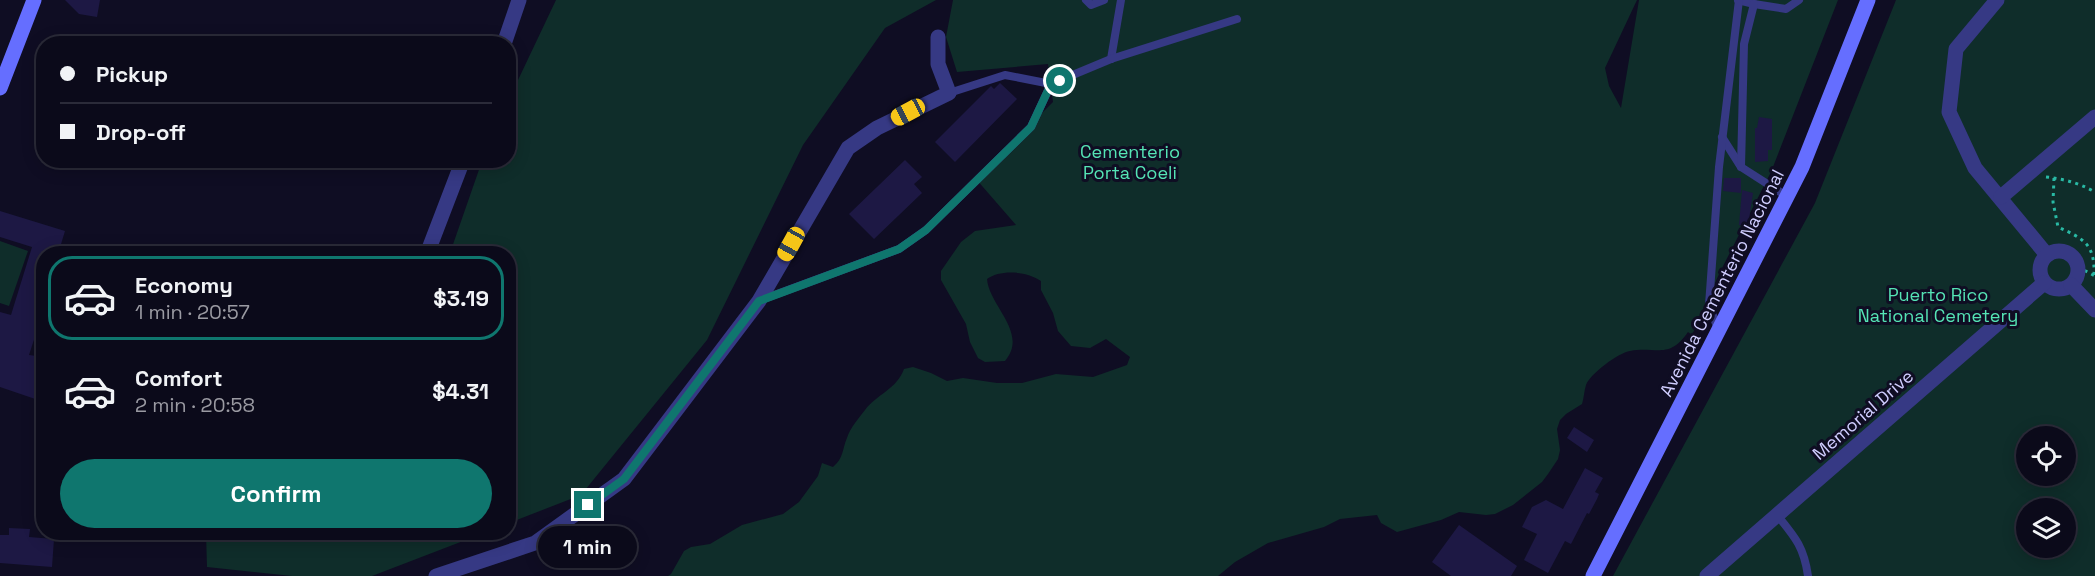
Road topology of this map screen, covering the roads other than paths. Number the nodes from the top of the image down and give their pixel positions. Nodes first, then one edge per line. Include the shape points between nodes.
1 (34, 0) edge
2 (519, 0) edge
3 (1086, 0) edge
4 (1104, 0) edge
5 (1121, 0) edge
6 (1738, 0) edge
7 (1799, 0) edge
8 (1868, 0) edge
9 (1996, 0) edge
10 (1754, 4) junction
11 (1237, 19) dead end
12 (507, 36) edge
13 (938, 37) dead end
14 (1111, 59) junction
15 (1051, 84) junction
16 (0, 88) edge
17 (949, 93) junction
18 (2095, 117) edge
19 (1722, 137) junction
20 (1741, 167) junction
21 (460, 168) edge
22 (1788, 197) junction
23 (2001, 197) junction
24 (430, 246) edge
25 (2047, 255) junction
26 (2044, 283) junction
27 (2071, 285) junction
28 (759, 301) junction
29 (2095, 310) edge
30 (1719, 332) junction
31 (1778, 515) junction
32 (436, 576) edge
33 (1593, 576) edge
34 (1707, 576) edge
35 (1808, 576) edge

1 - 16 street
2 - 12 street
3 - 4 lane via 1091,5
5 - 14 lane
6 - 10 lane
6 - 19 lane
7 - 10 lane via 1786,9
8 - 22 street, Avenida Cementerio Nacional
9 - 23 street via 1956,49 1949,112 1975,168
10 - 20 lane via 1744,44
11 - 14 lane
13 - 17 street via 938,64
14 - 15 lane
15 - 17 lane via 1005,75
15 - 28 lane via 1031,127 926,230 899,249
17 - 28 street via 877,128 848,148
18 - 23 street
19 - 20 lane
19 - 30 lane via 1709,305
20 - 22 lane
21 - 24 street
22 - 30 street, Avenida Cementerio Nacional
23 - 25 street
25 - 26 street via 2039,272
25 - 27 street via 2066,252 2076,261 2078,274
26 - 27 street via 2060,290
26 - 31 street, Memorial Drive
27 - 29 street
28 - 32 street via 624,479 535,543
30 - 33 street, Avenida Cementerio Nacional
31 - 34 street, Memorial Drive
31 - 35 lane via 1805,556

